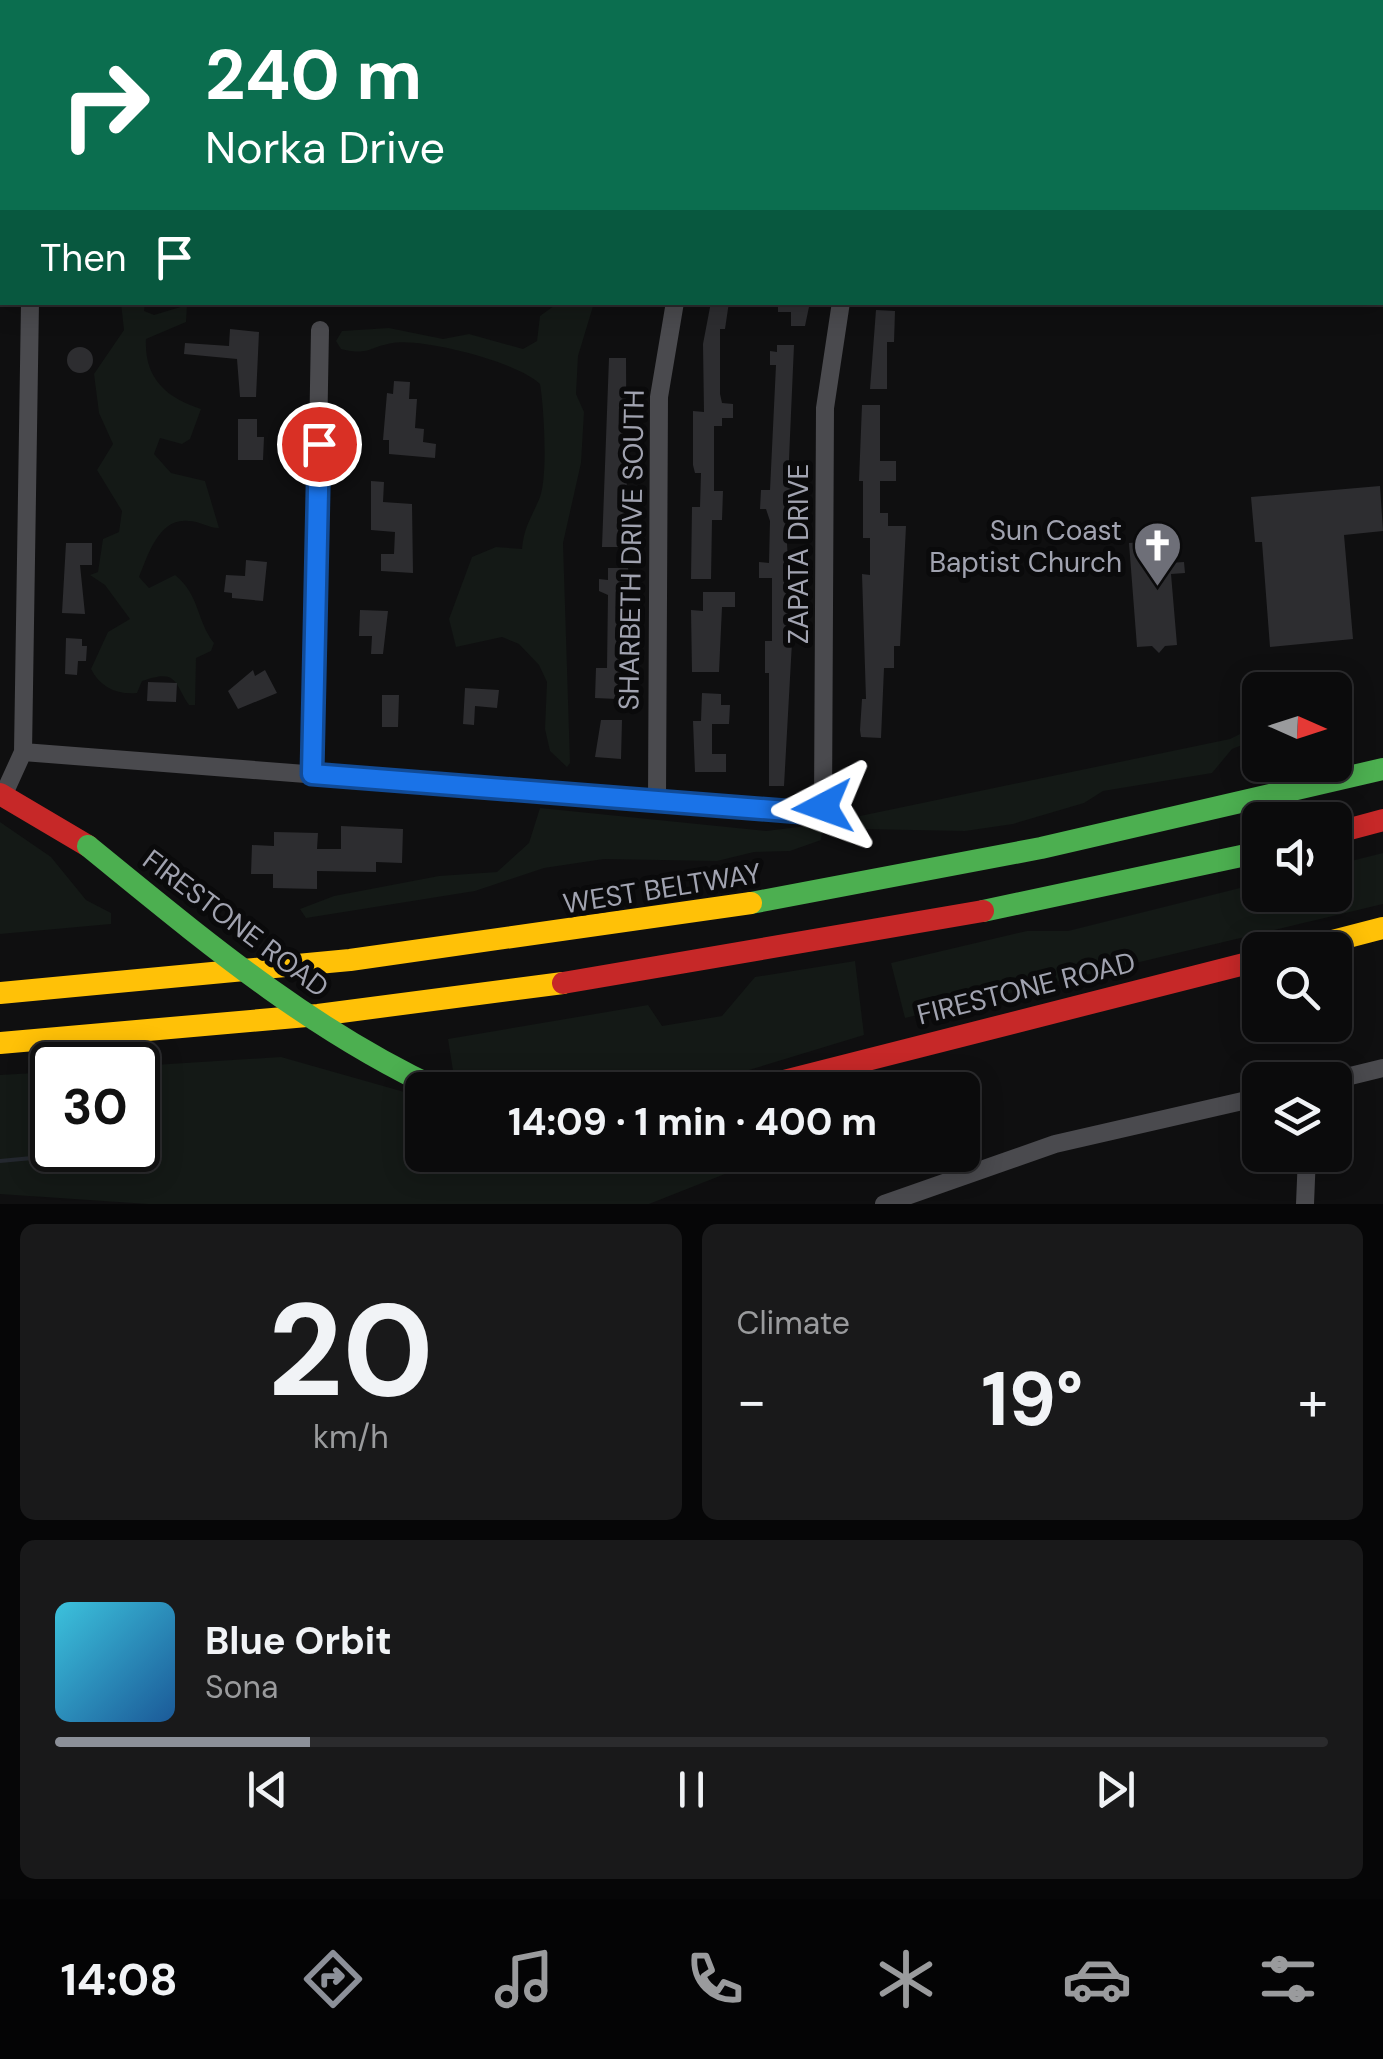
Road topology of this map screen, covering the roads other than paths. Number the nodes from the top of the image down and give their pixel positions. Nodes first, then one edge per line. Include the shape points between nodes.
1 (30, 305) edge
2 (674, 305) edge
3 (841, 305) edge
4 (320, 330) dead end
5 (23, 752) junction
6 (1383, 769) edge
7 (312, 774) junction
8 (2, 795) edge
9 (657, 800) junction
10 (1383, 820) edge
11 (1352, 828) edge
12 (1242, 856) edge
13 (1383, 928) edge
14 (1352, 936) edge
15 (1242, 965) edge
16 (0, 993) edge
17 (0, 1043) edge
18 (1383, 1068) edge
19 (820, 1072) edge
20 (405, 1076) edge
21 (1352, 1076) edge
22 (1242, 1102) edge
23 (1306, 1172) edge
24 (884, 1204) edge
25 (1305, 1204) edge

1 - 5 street
2 - 9 street, SHARBETH DRIVE SOUTH via 658,398
3 - 9 street, ZAPATA DRIVE via 826,408 823,807 800,812
4 - 7 street
5 - 7 street
5 - 8 street
6 - 16 main road, WEST BELTWAY via 1010,856 656,922 330,964
7 - 9 street
8 - 20 main road, FIRESTONE ROAD, bridge via 88,846 328,1031
10 - 11 main road
12 - 17 main road via 988,911 651,971 362,1010
13 - 14 main road
15 - 19 main road, FIRESTONE ROAD
18 - 21 street
22 - 24 street via 1055,1144
23 - 25 street

